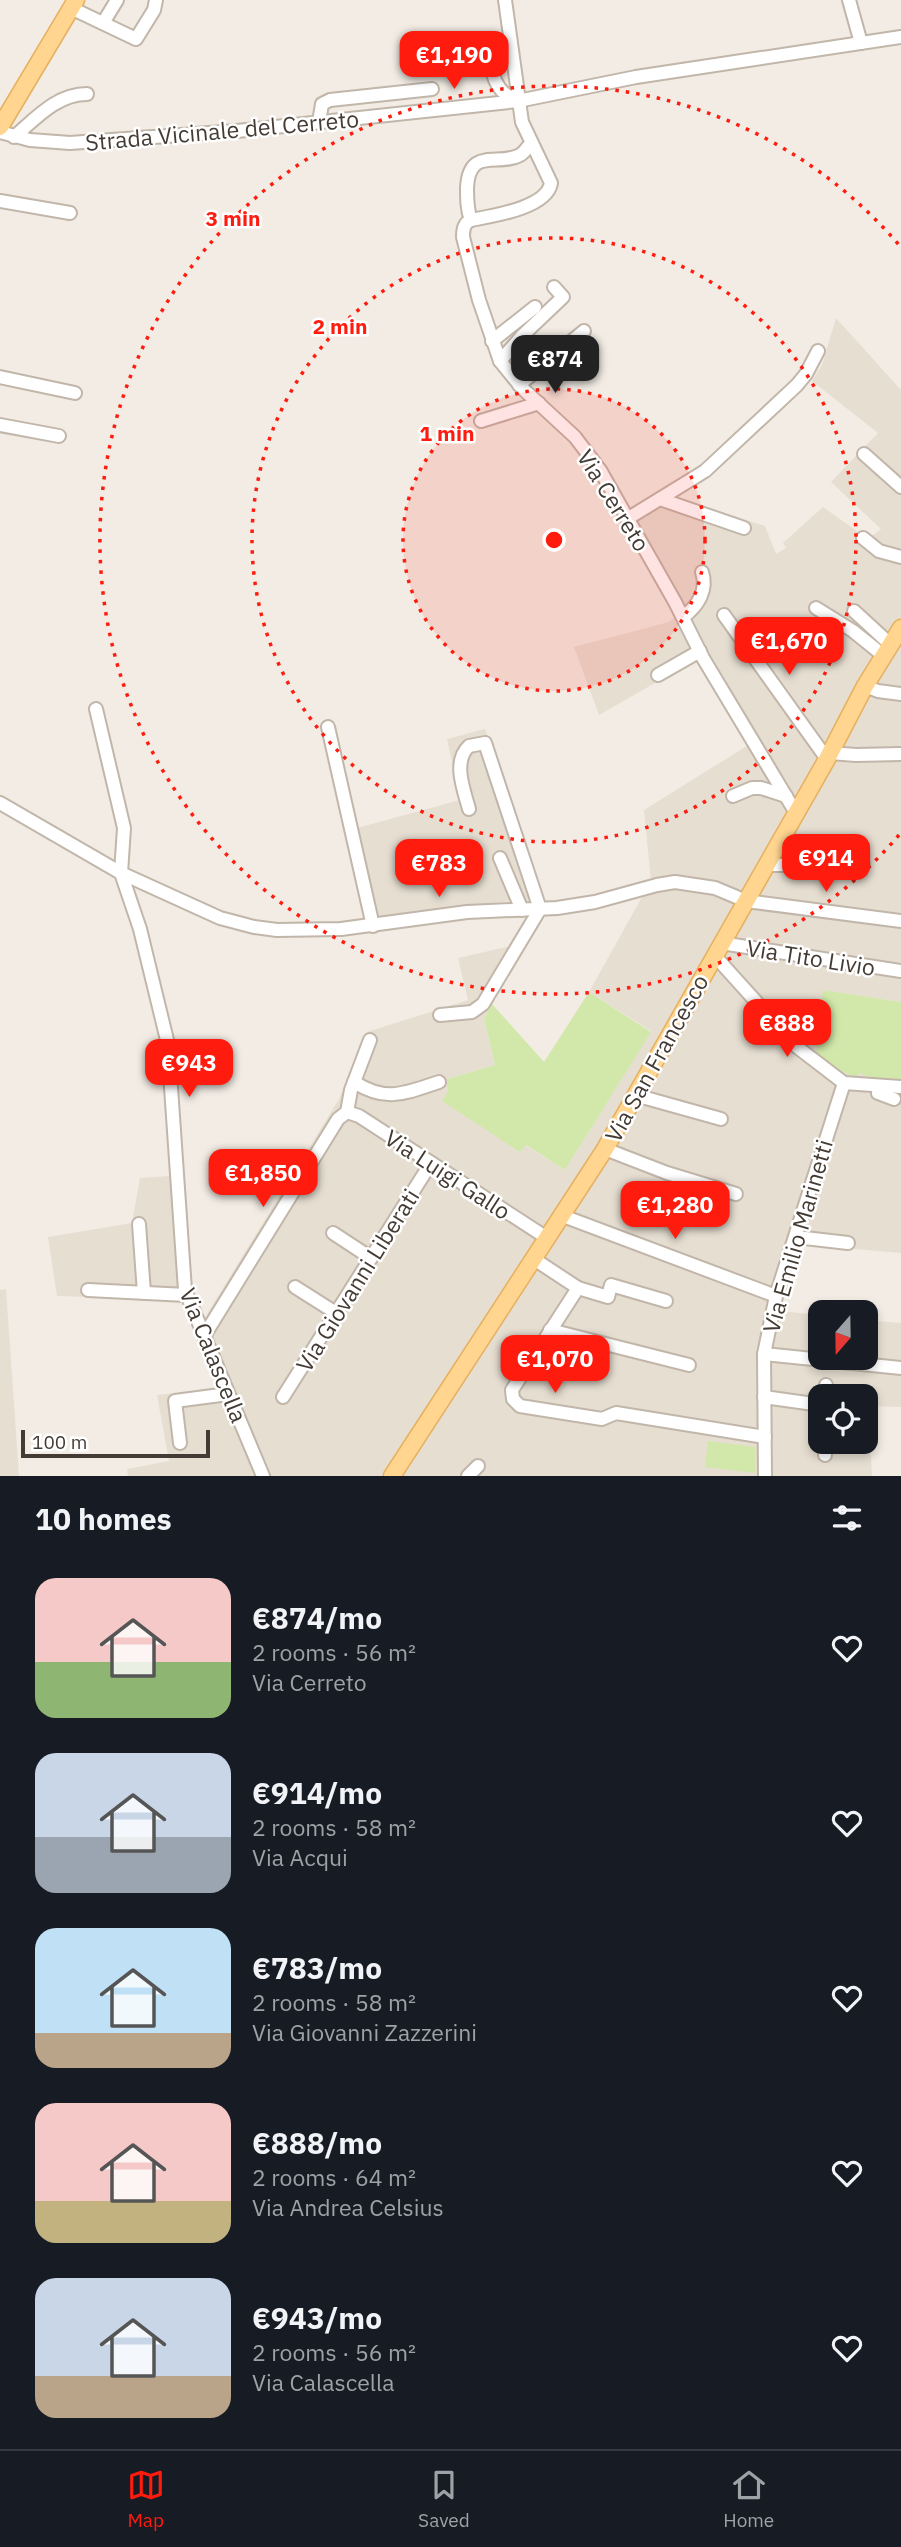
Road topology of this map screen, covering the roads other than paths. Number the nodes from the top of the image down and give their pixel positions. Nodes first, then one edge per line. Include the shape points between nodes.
1 (117, 0) edge
2 (156, 0) edge
3 (506, 0) edge
4 (849, 0) edge
5 (74, 4) edge
6 (103, 23) junction
7 (901, 37) edge
8 (490, 40) dead end
9 (861, 43) junction
10 (432, 89) dead end
11 (87, 94) dead end
12 (517, 101) junction
13 (320, 122) junction
14 (0, 130) edge
15 (14, 137) junction
16 (531, 143) junction
17 (0, 201) edge
18 (70, 213) dead end
19 (471, 220) junction
20 (555, 287) dead end
21 (535, 307) dead end
22 (584, 331) dead end
23 (492, 341) junction
24 (818, 351) dead end
25 (500, 361) junction
26 (0, 377) edge
27 (519, 385) junction
28 (75, 393) dead end
29 (539, 403) junction
30 (481, 421) dead end
31 (0, 425) edge
32 (59, 436) dead end
33 (864, 454) dead end
34 (901, 487) edge
35 (660, 499) junction
36 (627, 519) junction
37 (744, 528) dead end
38 (863, 538) dead end
39 (901, 557) edge
40 (702, 572) dead end
41 (816, 608) dead end
42 (854, 611) dead end
43 (724, 615) dead end
44 (683, 617) junction
45 (901, 628) edge
46 (887, 650) junction
47 (699, 651) junction
48 (658, 675) dead end
49 (865, 686) junction
50 (901, 694) edge
51 (96, 709) dead end
52 (328, 727) dead end
53 (901, 754) edge
54 (828, 756) junction
55 (733, 796) dead end
56 (786, 796) junction
57 (0, 803) edge
58 (469, 809) dead end
59 (796, 813) junction
60 (500, 858) dead end
61 (863, 865) dead end
62 (766, 866) junction
63 (121, 873) junction
64 (746, 901) junction
65 (522, 909) junction
66 (540, 909) junction
67 (901, 921) edge
68 (373, 926) junction
69 (718, 949) junction
70 (901, 971) edge
71 (440, 1015) dead end
72 (370, 1040) dead end
73 (354, 1082) junction
74 (439, 1082) dead end
75 (844, 1083) junction
76 (898, 1093) edge
77 (635, 1095) junction
78 (347, 1112) junction
79 (721, 1119) dead end
80 (605, 1149) junction
81 (431, 1163) junction
82 (736, 1194) dead end
83 (563, 1216) junction
84 (139, 1224) dead end
85 (333, 1233) dead end
86 (796, 1237) junction
87 (547, 1238) junction
88 (848, 1243) dead end
89 (371, 1258) junction
90 (534, 1259) junction
91 (295, 1287) dead end
92 (578, 1288) junction
93 (88, 1290) dead end
94 (145, 1293) junction
95 (186, 1295) junction
96 (776, 1296) junction
97 (666, 1301) dead end
98 (336, 1313) junction
99 (550, 1330) junction
100 (204, 1336) junction
101 (764, 1354) junction
102 (689, 1365) dead end
103 (901, 1368) edge
104 (228, 1394) junction
105 (283, 1397) dead end
106 (764, 1397) junction
107 (808, 1403) edge
108 (765, 1437) junction
109 (180, 1443) dead end
110 (478, 1466) dead end
111 (263, 1476) edge
112 (392, 1476) edge
113 (468, 1476) edge
114 (765, 1476) edge

1 - 6 street
2 - 6 street via 136,40
3 - 12 street
4 - 9 street
5 - 6 street
5 - 14 main road
7 - 9 street, Strada Vicinale del Cerreto
8 - 12 street via 495,83
9 - 12 street, Strada Vicinale del Cerreto via 636,77
10 - 13 street via 330,100 322,104
11 - 15 street via 54,103
12 - 13 street, Strada Vicinale del Cerreto
12 - 16 street
13 - 15 street, Strada Vicinale del Cerreto via 92,142
14 - 15 street, Strada Vicinale del Cerreto
16 - 19 street, Via Cerreto via 517,157 472,167 467,205
16 - 19 street via 550,179 546,195 513,211
17 - 18 street
19 - 23 street, Via Cerreto via 463,237
20 - 25 street via 563,297
21 - 23 street
22 - 27 street
23 - 25 street, Via Cerreto
24 - 35 street via 786,397 705,471
25 - 27 street, Via Cerreto
26 - 28 street
27 - 29 street, Via Cerreto
29 - 30 street
29 - 36 street, Via Cerreto via 589,455
31 - 32 street
33 - 34 street
35 - 36 street
35 - 37 street
36 - 44 street, Via Cerreto
38 - 39 street via 879,551
40 - 44 street via 701,597
41 - 46 street
42 - 46 street
43 - 54 street
44 - 47 street, Via Cerreto
45 - 46 main road, Via San Francesco
46 - 49 main road, Via San Francesco
47 - 48 street
47 - 56 street, Via Cerreto
49 - 50 street
49 - 54 main road, Via San Francesco
51 - 63 street via 124,828
52 - 68 street
53 - 54 street
54 - 59 main road, Via San Francesco
55 - 56 street via 752,788
56 - 59 street, Via Cerreto
57 - 63 street
58 - 66 street via 460,775 461,757 469,746 485,743
59 - 62 main road, Via San Francesco
60 - 65 street
61 - 62 street
62 - 64 main road, Via San Francesco
63 - 68 street via 201,911 246,925 309,930
63 - 95 street, Via Calascella via 168,1044
64 - 66 street via 715,888 676,882 586,904
64 - 67 street
64 - 69 main road, Via San Francesco
65 - 66 street
65 - 68 street
66 - 71 street via 484,1004 472,1012
69 - 70 street, Via Tito Livio
69 - 75 street via 797,1046
69 - 77 main road, Via San Francesco
72 - 73 street
73 - 74 street via 389,1096
73 - 78 street
75 - 76 street
75 - 86 street, Via Emilio Marinetti
77 - 79 street
77 - 80 main road, Via San Francesco
78 - 81 street, Via Luigi Gallo
78 - 100 street via 338,1119
80 - 82 street
80 - 83 main road, Via San Francesco
81 - 87 street, Via Luigi Gallo
81 - 89 street, Via Giovanni Liberati
83 - 87 main road, Via San Francesco
83 - 96 street
84 - 94 street
85 - 89 street
86 - 88 street
86 - 96 street, Via Emilio Marinetti
87 - 90 main road, Via San Francesco
89 - 98 street, Via Giovanni Liberati
90 - 92 street
90 - 112 main road, Via San Francesco
91 - 98 street
92 - 97 street via 608,1297 611,1285
92 - 99 street
93 - 94 street
94 - 95 street
95 - 100 street, Via Calascella
96 - 101 street, Via Emilio Marinetti
98 - 105 street, Via Giovanni Liberati
99 - 102 street
99 - 108 street via 512,1390 520,1406 602,1419 616,1413
100 - 104 street, Via Calascella
101 - 103 street
101 - 106 street, Via Emilio Marinetti
104 - 109 street via 174,1401
104 - 111 street, Via Calascella
106 - 107 street
106 - 108 street, Via Emilio Marinetti
108 - 114 street, Via Emilio Marinetti
110 - 113 street

